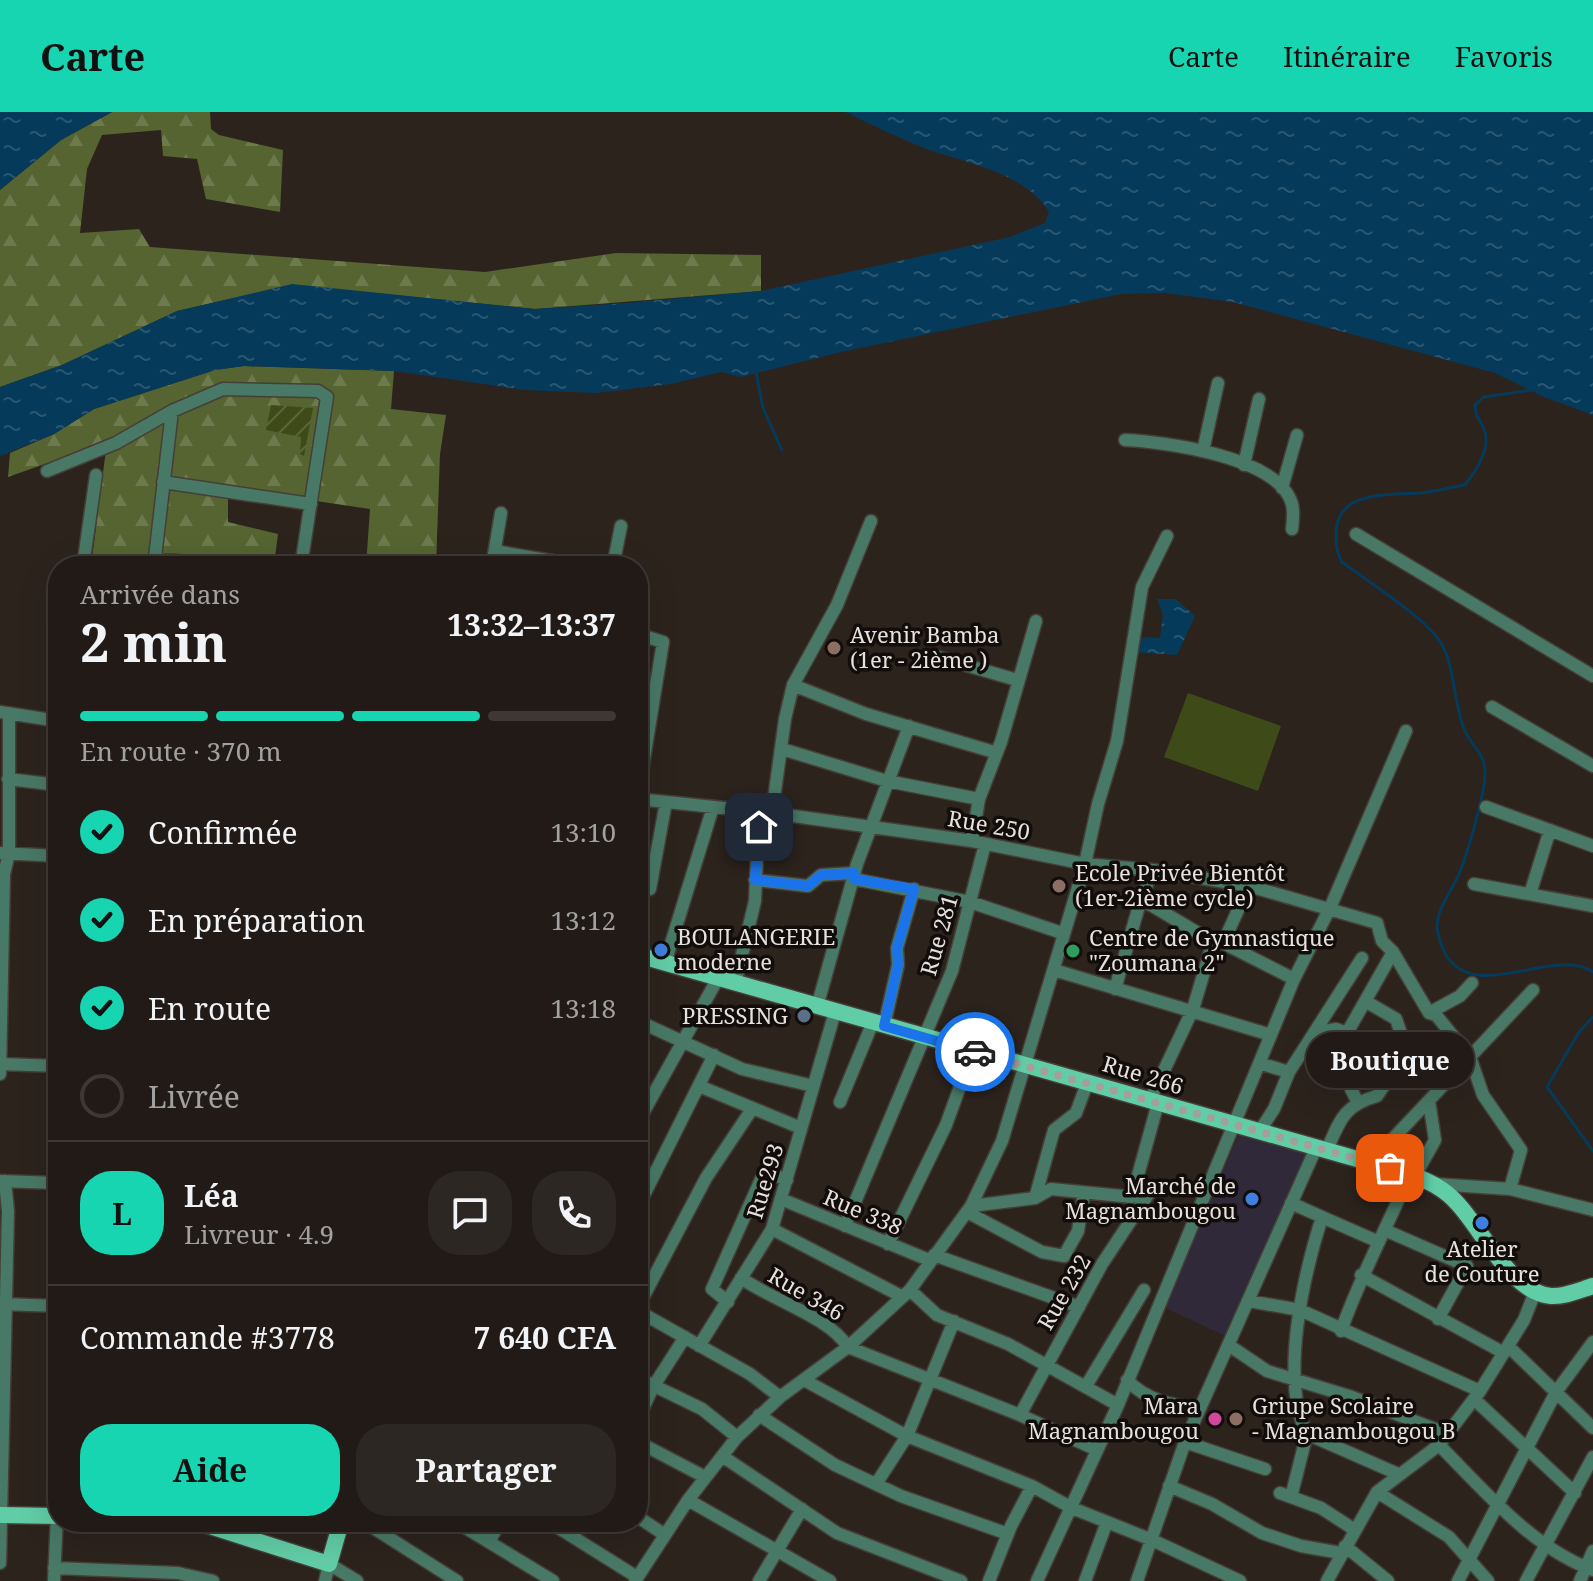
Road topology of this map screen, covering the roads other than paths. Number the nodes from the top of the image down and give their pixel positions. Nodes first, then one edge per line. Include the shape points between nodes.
1 (1218, 383) dead end
2 (1259, 399) dead end
3 (172, 411) junction
4 (1297, 435) dead end
5 (1125, 440) dead end
6 (1203, 451) junction
7 (1244, 465) junction
8 (47, 471) dead end
9 (96, 475) dead end
10 (163, 482) junction
11 (1282, 488) junction
12 (311, 504) junction
13 (501, 513) dead end
14 (871, 521) dead end
15 (621, 526) dead end
16 (1292, 529) dead end
17 (1356, 534) dead end
18 (1167, 536) dead end
19 (495, 551) junction
20 (84, 556) edge
21 (156, 556) edge
22 (303, 556) edge
23 (494, 556) edge
24 (524, 556) edge
25 (615, 556) edge
26 (1036, 621) dead end
27 (648, 637) edge
28 (938, 657) dead end
29 (1593, 676) edge
30 (1017, 680) junction
31 (793, 685) junction
32 (1492, 707) dead end
33 (4, 713) edge
34 (48, 720) edge
35 (909, 726) junction
36 (1406, 731) dead end
37 (648, 736) edge
38 (782, 749) junction
39 (994, 752) junction
40 (1593, 766) edge
41 (8, 779) junction
42 (887, 781) junction
43 (48, 784) edge
44 (648, 799) edge
45 (979, 799) junction
46 (666, 802) junction
47 (713, 807) junction
48 (1486, 807) dead end
49 (766, 812) junction
50 (870, 827) junction
51 (1550, 830) junction
52 (978, 842) junction
53 (1593, 846) edge
54 (4, 853) edge
55 (48, 855) edge
56 (1085, 864) junction
57 (1153, 870) junction
58 (854, 876) junction
59 (755, 880) junction
60 (1474, 884) dead end
61 (1249, 886) junction
62 (650, 889) dead end
63 (914, 889) junction
64 (1530, 894) junction
65 (1141, 899) junction
66 (970, 902) junction
67 (1593, 906) edge
68 (1330, 908) junction
69 (1062, 933) junction
70 (1218, 943) junction
71 (1393, 952) junction
72 (648, 958) edge
73 (1362, 958) dead end
74 (665, 963) junction
75 (1054, 970) junction
76 (1294, 979) junction
77 (717, 980) junction
78 (1472, 983) dead end
79 (735, 984) junction
80 (1115, 989) junction
81 (1533, 990) dead end
82 (1365, 1001) junction
83 (817, 1007) junction
84 (1191, 1011) junction
85 (835, 1012) junction
86 (1429, 1013) junction
87 (879, 1024) junction
88 (648, 1025) edge
89 (1314, 1033) junction
90 (1347, 1033) junction
91 (1271, 1035) junction
92 (923, 1036) junction
93 (686, 1041) junction
94 (973, 1051) junction
95 (1407, 1051) junction
96 (714, 1055) junction
97 (1470, 1057) junction
98 (0, 1064) edge
99 (1262, 1064) junction
100 (1024, 1065) junction
101 (48, 1066) edge
102 (1289, 1072) junction
103 (1455, 1072) junction
104 (0, 1074) edge
105 (1088, 1081) junction
106 (699, 1086) junction
107 (813, 1086) junction
108 (1154, 1101) junction
109 (1357, 1101) junction
110 (1429, 1101) junction
111 (840, 1102) dead end
112 (648, 1105) edge
113 (752, 1109) junction
114 (1235, 1125) junction
115 (801, 1128) junction
116 (1259, 1132) junction
117 (1322, 1149) junction
118 (1370, 1163) junction
119 (1413, 1175) junction
120 (787, 1180) junction
121 (3, 1181) edge
122 (48, 1183) edge
123 (1435, 1184) junction
124 (648, 1187) edge
125 (1510, 1189) junction
126 (1084, 1193) junction
127 (1132, 1197) junction
128 (1035, 1198) junction
129 (781, 1199) junction
130 (1291, 1203) junction
131 (969, 1209) junction
132 (1593, 1210) edge
133 (1322, 1217) junction
134 (845, 1226) junction
135 (772, 1229) junction
136 (1383, 1236) junction
137 (888, 1244) junction
138 (932, 1258) junction
139 (1361, 1275) junction
140 (741, 1278) junction
141 (1593, 1286) edge
142 (648, 1290) edge
143 (1144, 1290) dead end
144 (1535, 1292) junction
145 (906, 1293) junction
146 (1249, 1301) junction
147 (728, 1302) junction
148 (3, 1304) edge
149 (48, 1306) edge
150 (1079, 1307) junction
151 (1300, 1310) junction
152 (648, 1315) edge
153 (1438, 1319) junction
154 (954, 1321) junction
155 (1341, 1331) junction
156 (685, 1337) junction
157 (1592, 1345) edge
158 (699, 1346) junction
159 (1230, 1346) junction
160 (848, 1347) junction
161 (1506, 1350) junction
162 (1045, 1365) junction
163 (932, 1379) junction
164 (804, 1380) junction
165 (1127, 1380) junction
166 (1295, 1381) junction
167 (648, 1384) edge
168 (1086, 1386) junction
169 (653, 1387) junction
170 (1556, 1392) junction
171 (1477, 1395) junction
172 (780, 1397) junction
173 (648, 1398) edge
174 (1118, 1405) junction
175 (1199, 1408) junction
176 (759, 1415) junction
177 (1020, 1415) junction
178 (1593, 1428) edge
179 (1307, 1434) junction
180 (907, 1436) junction
181 (737, 1437) junction
182 (1444, 1439) junction
183 (1185, 1442) junction
184 (1527, 1446) junction
185 (648, 1447) edge
186 (1095, 1449) junction
187 (722, 1456) junction
188 (1593, 1457) edge
189 (1265, 1469) dead end
190 (1398, 1474) junction
191 (705, 1477) junction
192 (876, 1484) junction
193 (1032, 1486) junction
194 (1169, 1486) junction
195 (1377, 1492) junction
196 (1575, 1493) junction
197 (688, 1500) junction
198 (1498, 1504) junction
199 (1072, 1508) junction
200 (802, 1509) junction
201 (0, 1515) edge
202 (48, 1516) edge
203 (1107, 1522) junction
204 (648, 1524) edge
205 (1355, 1530) junction
206 (56, 1532) edge
207 (228, 1532) edge
208 (338, 1532) edge
209 (380, 1532) edge
210 (472, 1532) edge
211 (494, 1532) edge
212 (564, 1532) edge
213 (1008, 1534) junction
214 (665, 1535) junction
215 (1152, 1540) junction
216 (489, 1542) junction
217 (1545, 1543) junction
218 (1343, 1550) junction
219 (774, 1551) junction
220 (1593, 1551) edge
221 (1468, 1561) junction
222 (0, 1563) edge
223 (329, 1564) junction
224 (1589, 1569) edge
225 (54, 1575) edge
226 (636, 1579) edge
227 (213, 1581) edge
228 (325, 1581) edge
229 (357, 1581) edge
230 (457, 1581) edge
231 (553, 1581) edge
232 (759, 1581) edge
233 (830, 1581) edge
234 (961, 1581) edge
235 (989, 1581) edge
236 (1037, 1581) edge
237 (1085, 1581) edge
238 (1137, 1581) edge
239 (1240, 1581) edge
240 (1327, 1581) edge
241 (1388, 1581) edge
242 (1458, 1581) edge
243 (1488, 1581) edge
244 (1526, 1581) edge
245 (1580, 1581) edge

1 - 6 street
2 - 7 street
3 - 8 street via 116,443
3 - 10 street
3 - 12 street via 223,389 323,393 327,397
4 - 11 street
5 - 6 street via 1157,440
6 - 7 street via 1219,452
7 - 11 street
9 - 20 street
10 - 12 street
10 - 21 street
11 - 16 street via 1292,506
12 - 22 street
13 - 19 street
14 - 31 street via 837,605
15 - 25 street
17 - 29 street
18 - 56 street via 1142,587 1117,741
19 - 23 street
19 - 24 street
26 - 30 street, Rue 281
27 - 37 street via 663,642
28 - 30 street
30 - 39 street, Rue 281
31 - 35 street
31 - 38 street
32 - 40 street
33 - 34 street
33 - 41 street
35 - 39 street
35 - 42 street
36 - 68 street
38 - 42 street
38 - 49 street
39 - 45 street, Rue 281
41 - 43 street
41 - 54 street
42 - 45 street
42 - 50 street
44 - 46 street, Rue 250
45 - 52 street, Rue 281
46 - 47 street, Rue 250
46 - 62 street
47 - 49 street, Rue 250
47 - 74 street
48 - 51 street
49 - 50 street, Rue 250
49 - 59 street
50 - 52 street, Rue 250
50 - 58 street
51 - 53 street
51 - 64 street
52 - 56 street, Rue 250
52 - 66 street, Rue 281
54 - 55 street
54 - 98 street
56 - 57 street, Rue 250
56 - 69 street
57 - 61 street, Rue 250
57 - 65 street
58 - 59 street via 821,875 808,886
58 - 63 street
58 - 83 street
59 - 79 street via 752,920
60 - 64 street
61 - 68 street, Rue 250
61 - 70 street
63 - 66 street
63 - 87 street
64 - 67 street
65 - 70 street
65 - 80 street
66 - 69 street
66 - 92 street, Rue 281 via 952,971
68 - 71 street, Rue 250 via 1377,923 1382,941
68 - 76 street
69 - 75 street
70 - 76 street
70 - 84 street
71 - 82 street
71 - 86 street, Rue 250
72 - 74 main road, Rue 266
73 - 89 street
74 - 77 main road, Rue 266
75 - 80 street
75 - 100 street
76 - 91 street
77 - 79 main road, Rue 266
77 - 93 street
78 - 86 street
79 - 83 main road, Rue 266
80 - 84 street
81 - 97 street
82 - 90 street
82 - 95 street via 1396,1019
83 - 85 main road, Rue 266
84 - 91 street
84 - 108 street
85 - 87 main road, Rue 266
85 - 107 street, Rue293
86 - 97 street, Rue 250
87 - 92 main road, Rue 266
87 - 111 street
88 - 93 street
89 - 90 street
89 - 102 street
90 - 109 street via 1380,1051 1351,1089
91 - 99 street
92 - 94 main road, Rue 266
92 - 134 street, Rue 281
93 - 96 street
93 - 112 street
94 - 100 main road, Rue 266
94 - 137 street via 946,1125
95 - 103 street via 1425,1053
95 - 109 street via 1377,1096
96 - 106 street
96 - 107 street via 742,1069
97 - 103 street
97 - 125 street via 1483,1095 1521,1150
98 - 101 street
98 - 104 street
99 - 102 street
99 - 114 street
100 - 105 main road, Rue 266
100 - 131 street via 1002,1141
102 - 116 street
103 - 110 street
105 - 108 main road, Rue 266
105 - 128 street via 1076,1113 1054,1130
106 - 113 street
106 - 124 street
107 - 115 street, Rue293
108 - 114 main road, Rue 266
108 - 127 street
109 - 117 street
110 - 118 street
110 - 119 street via 1435,1140
113 - 115 street
113 - 142 street via 706,1178
114 - 116 main road, Rue 266
114 - 165 street
115 - 120 street, Rue293
116 - 117 main road, Rue 266
117 - 118 main road, Rue 266
117 - 130 street
118 - 119 main road, Rue 266
119 - 123 main road, Rue 266
119 - 136 street
120 - 129 street, Rue293
120 - 147 street via 763,1175 712,1289
121 - 122 street
121 - 148 street via 8,1211
123 - 125 street
123 - 144 main road, Rue 266 via 1459,1204 1501,1261
125 - 132 street
126 - 127 street
126 - 128 street via 1051,1189
126 - 131 street via 1078,1231 1064,1256 1042,1252
127 - 150 street, Rue 232 via 1149,1193
128 - 131 street
129 - 134 street, Rue 338
129 - 135 street, Rue293
130 - 133 street
130 - 146 street
131 - 138 street
133 - 136 street
133 - 151 street via 1302,1280
134 - 137 street, Rue 338
135 - 140 street, Rue293
135 - 145 street
136 - 139 street
136 - 153 street via 1467,1266
137 - 138 street, Rue 338
138 - 145 street
138 - 150 street, Rue 338
139 - 153 street
139 - 155 street
140 - 147 street, Rue293
140 - 160 street, Rue 346 via 820,1319
141 - 144 main road via 1551,1296
143 - 168 street
144 - 161 street
145 - 154 street
145 - 160 street
146 - 151 street
146 - 159 street
147 - 158 street, Rue293
148 - 149 street
148 - 201 street
150 - 162 street, Rue 232
151 - 155 street
151 - 166 street
152 - 156 street
153 - 161 street
154 - 162 street
154 - 163 street
155 - 171 street
156 - 158 street
156 - 169 street
157 - 170 street
158 - 172 street
159 - 166 street via 1267,1371
159 - 175 street
160 - 163 street
160 - 164 street
161 - 170 street
161 - 171 street
162 - 168 street
162 - 177 street, Rue 232
163 - 177 street
163 - 180 street
164 - 172 street
164 - 180 street
165 - 174 street
165 - 175 street via 1140,1394
166 - 179 street
166 - 182 street via 1352,1397
167 - 169 street
168 - 174 street
169 - 173 street
169 - 181 street via 702,1409
170 - 178 street
170 - 184 street
171 - 182 street
171 - 184 street
172 - 176 street
174 - 186 street
175 - 183 street
176 - 181 street
176 - 192 street via 835,1465
177 - 186 street
179 - 190 street
179 - 205 street via 1286,1495 1321,1508
180 - 192 street
180 - 193 street
181 - 187 street
182 - 190 street
182 - 198 street
183 - 189 street
183 - 194 street
184 - 196 street
184 - 198 street
185 - 191 street
186 - 199 street
187 - 191 street
187 - 200 street
188 - 196 street
190 - 195 street
191 - 197 street
192 - 213 street
193 - 199 street
193 - 213 street
194 - 215 street
194 - 218 street via 1262,1533 1301,1546
195 - 205 street
195 - 221 street via 1449,1537
196 - 217 street
197 - 214 street
197 - 219 street
198 - 217 street
198 - 221 street
199 - 203 street
199 - 236 street
200 - 219 street
200 - 234 street via 837,1533
201 - 202 main road
201 - 222 street
203 - 215 street
203 - 237 street
204 - 214 street
205 - 218 street
206 - 225 street
207 - 223 main road
208 - 223 main road
209 - 230 street
210 - 216 street
211 - 216 street
212 - 226 street
213 - 235 street
214 - 226 street
215 - 238 street
215 - 239 street
216 - 231 street
217 - 224 street
217 - 244 street
218 - 240 street
218 - 241 street
219 - 232 street
219 - 233 street
220 - 224 street
221 - 242 street
221 - 243 street
223 - 228 street
223 - 229 street
224 - 245 street
225 - 227 street via 178,1573

